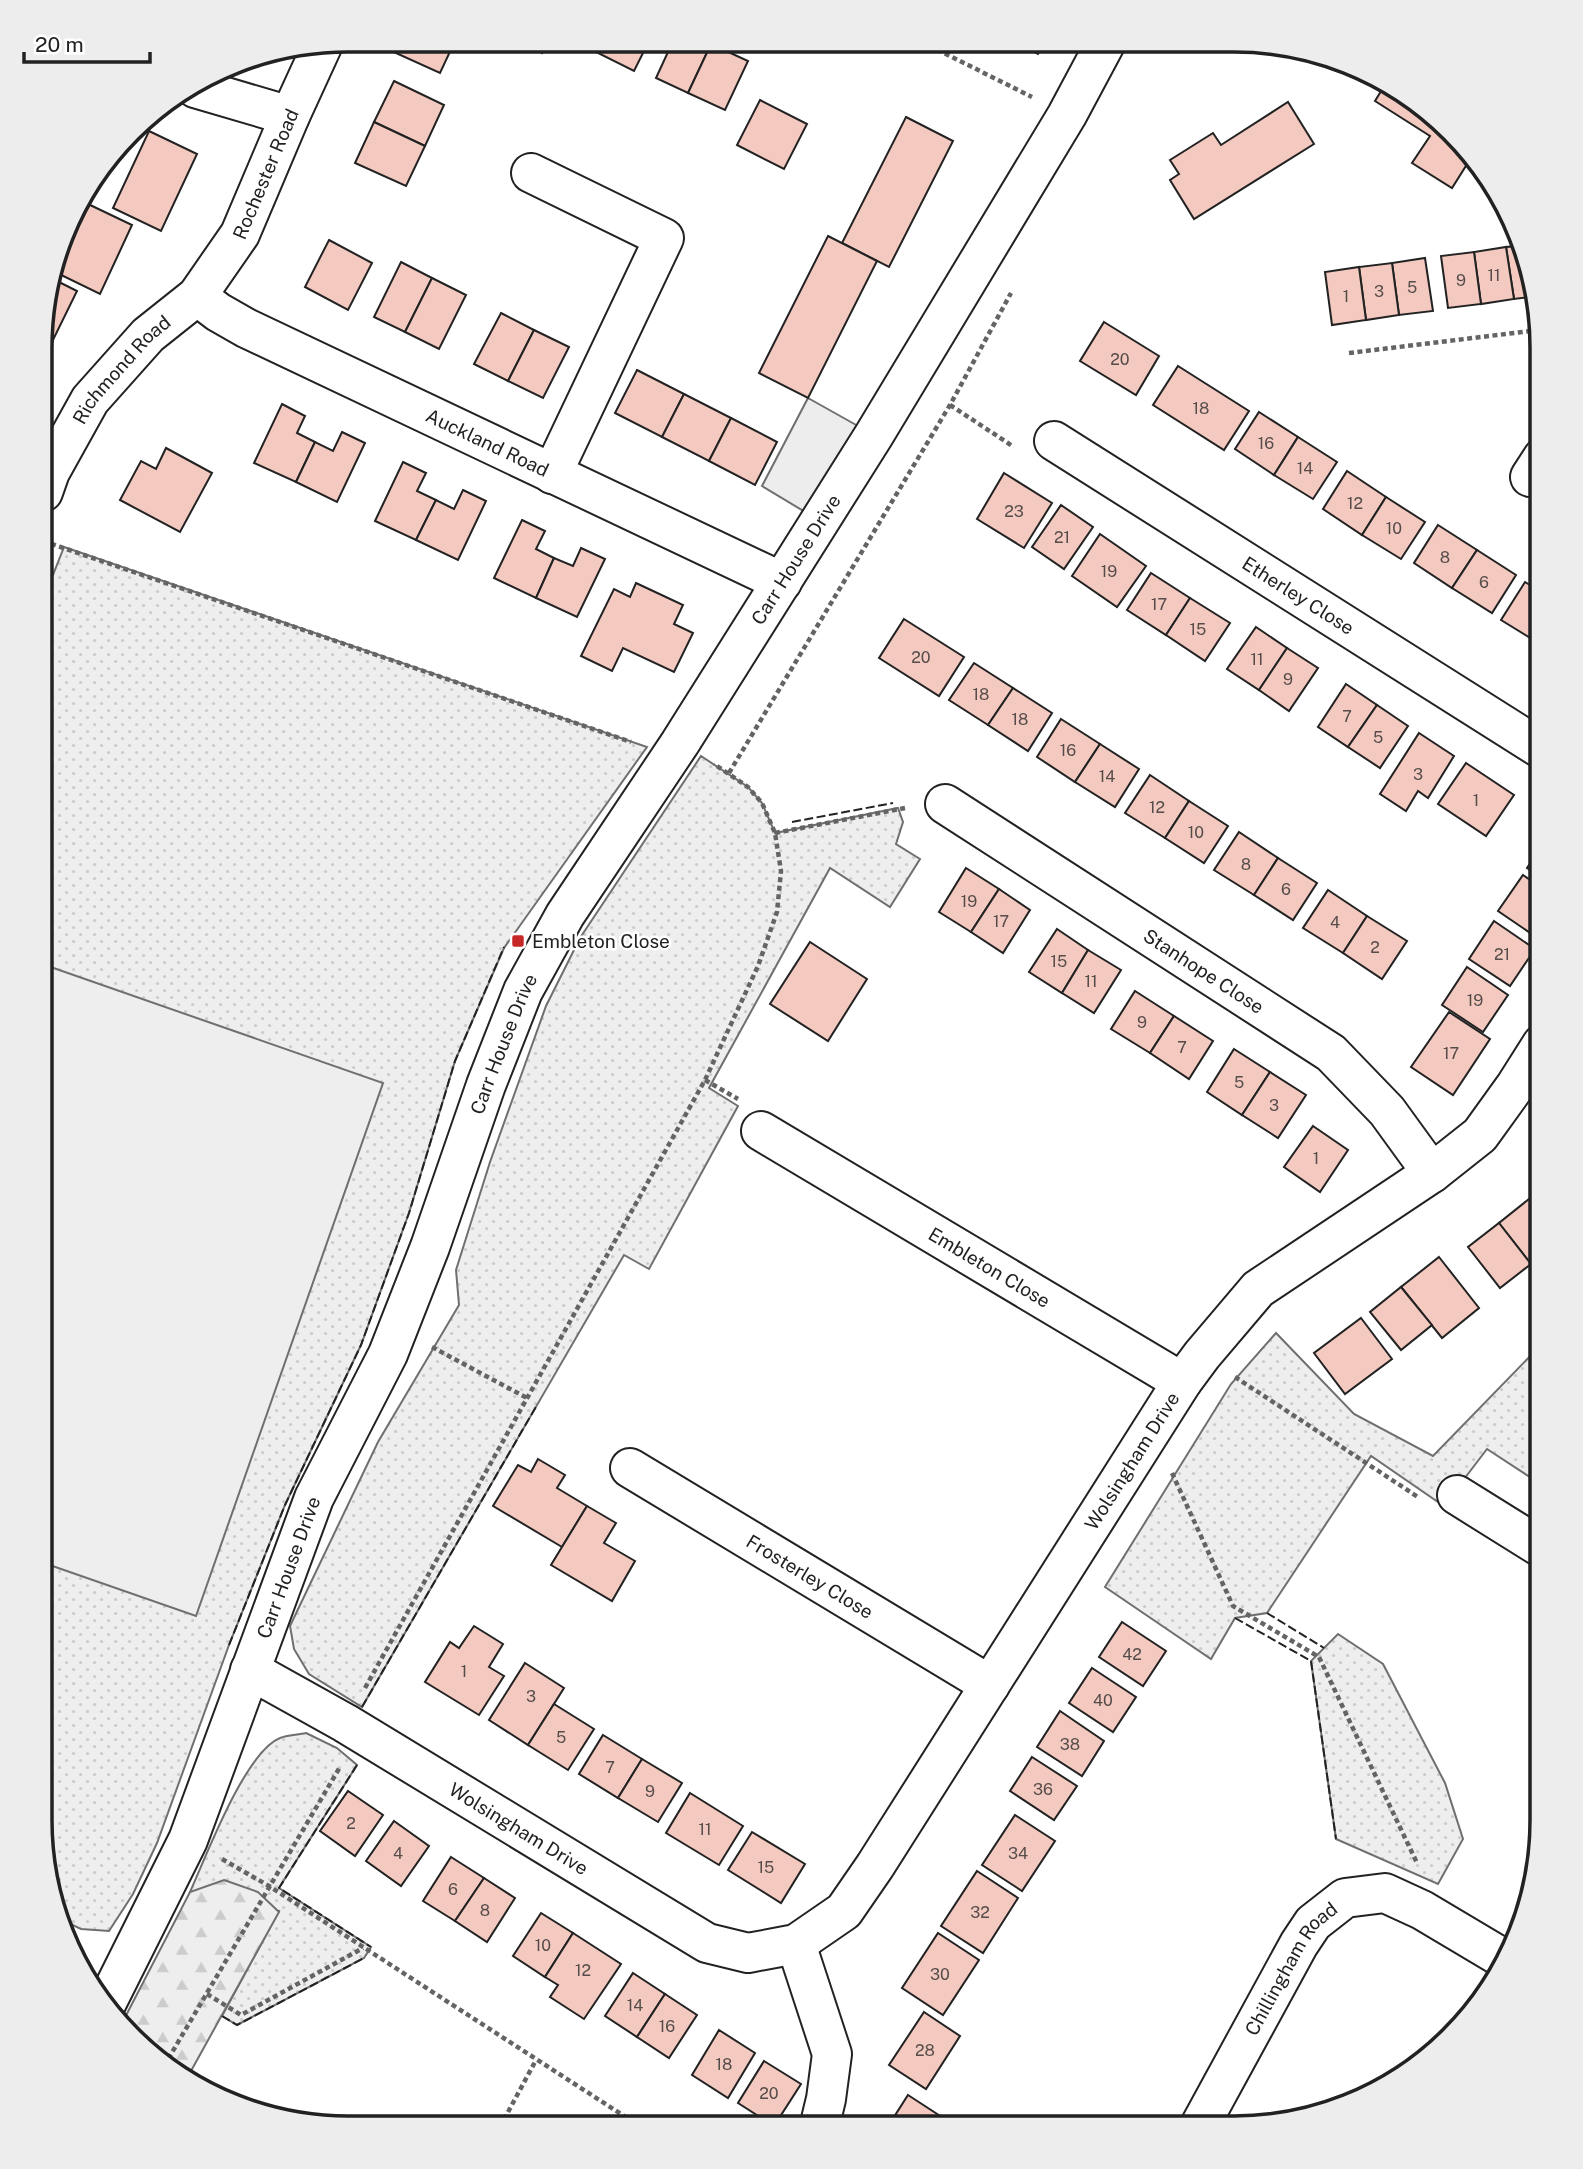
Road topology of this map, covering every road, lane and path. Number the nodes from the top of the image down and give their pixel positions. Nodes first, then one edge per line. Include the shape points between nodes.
1 (942, 52) edge
2 (1101, 52) edge
3 (318, 54) edge
4 (203, 90) edge
5 (1067, 115) junction
6 (290, 116) junction
7 (531, 173) dead end
8 (1016, 284) dead end
9 (197, 296) junction
10 (1530, 331) edge
11 (1349, 353) dead end
12 (950, 405) junction
13 (1054, 441) joint
14 (53, 467) edge
15 (552, 474) junction
16 (53, 544) edge
17 (782, 582) junction
18 (1530, 742) edge
19 (670, 758) junction
20 (946, 804) joint
21 (775, 833) junction
22 (1530, 1063) edge
23 (705, 1080) junction
24 (753, 1117) joint
25 (1432, 1173) junction
26 (398, 1329) junction
27 (1192, 1369) junction
28 (527, 1398) junction
29 (1140, 1450) junction
30 (630, 1468) dead end
31 (1387, 1477) dead end
32 (1457, 1495) dead end
33 (1530, 1541) edge
34 (250, 1670) junction
35 (990, 1685) junction
36 (353, 1728) junction
37 (188, 1840) junction
38 (269, 1886) junction
39 (1422, 1910) junction
40 (796, 1944) junction
41 (363, 1948) junction
42 (1498, 1955) edge
43 (105, 1990) edge
44 (206, 1994) junction
45 (170, 2056) edge
46 (536, 2060) junction
47 (506, 2116) edge
48 (624, 2116) edge
49 (822, 2116) edge
50 (1205, 2116) edge

1 - 5 path
2 - 5 street, Carr House Drive
3 - 6 street, Rochester Road
4 - 6 street
5 - 17 street, Carr House Drive
6 - 9 street, Rochester Road via 240,234
7 - 15 street via 664,237
8 - 12 path
9 - 14 street, Richmond Road via 148,335 90,400
9 - 15 street, Auckland Road via 246,328
10 - 11 path
12 - 13 path via 1015,447
12 - 21 path via 729,773 762,803
13 - 18 street, Etherley Close
15 - 17 street, Auckland Road
16 - 19 path
17 - 19 street, Carr House Drive
19 - 26 street, Carr House Drive via 565,915 523,990
20 - 21 path via 898,808
20 - 25 street, Stanhope Close via 1331,1053 1387,1111
21 - 23 path via 781,871 777,912 758,966
22 - 25 street, Wolsingham Drive via 1480,1135
23 - 24 path
23 - 28 path
24 - 27 street, Embleton Close
25 - 27 street, Wolsingham Drive via 1258,1289
26 - 28 path
26 - 34 street, Carr House Drive via 314,1498
27 - 29 street, Wolsingham Drive
27 - 31 path
28 - 36 path
29 - 35 street, Wolsingham Drive
29 - 39 path via 1174,1475 1233,1606 1319,1657 1422,1873
30 - 35 street, Frosterley Close
32 - 33 street
34 - 36 street, Wolsingham Drive
34 - 37 street, Carr House Drive
35 - 40 street, Wolsingham Drive via 844,1912
36 - 38 path
36 - 40 street, Wolsingham Drive via 707,1943 748,1953
37 - 38 path
37 - 43 street, Carr House Drive
38 - 41 path
38 - 44 path
39 - 42 street, Chillingham Road
39 - 50 street, Chillingham Road via 1385,1893 1345,1898 1313,1923
40 - 49 street via 832,2053
41 - 44 path via 241,2015
41 - 46 path
44 - 45 path
46 - 47 path
46 - 48 path

